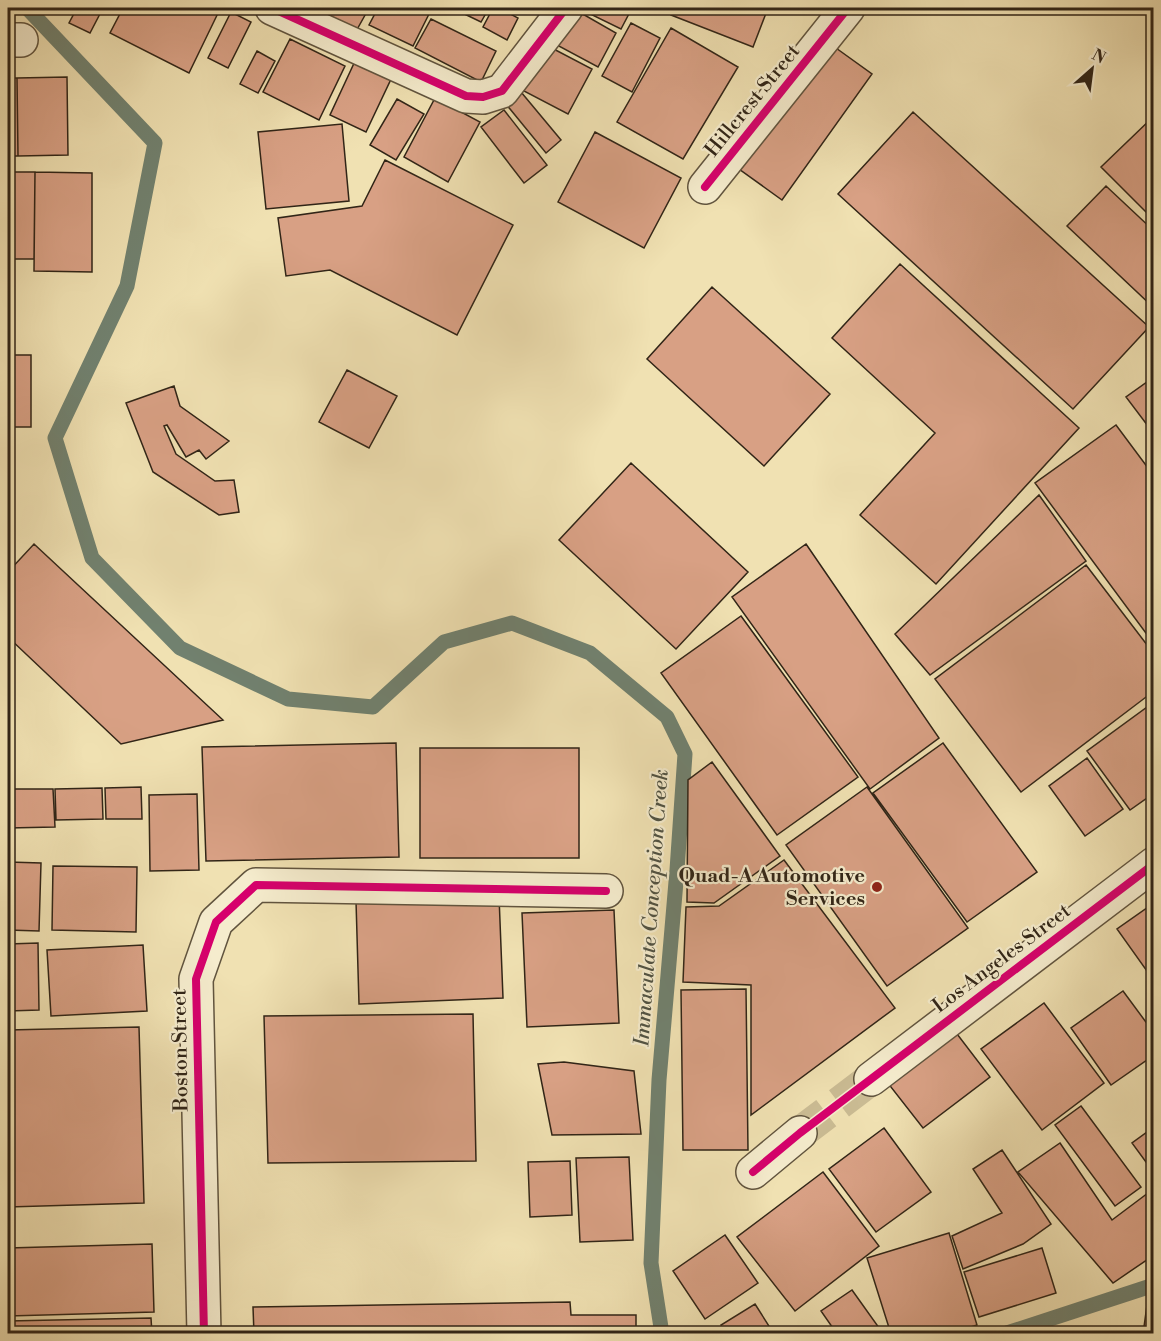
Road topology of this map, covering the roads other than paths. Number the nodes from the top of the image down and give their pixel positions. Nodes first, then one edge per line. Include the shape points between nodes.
1 (272, 8) edge
2 (566, 8) edge
3 (848, 8) edge
4 (705, 187) dead end
5 (1154, 864) edge
6 (606, 891) dead end
7 (871, 1079) tunnel mouth
8 (800, 1133) tunnel mouth
9 (753, 1172) dead end
10 (204, 1334) edge

1 - 2 street via 466,96 483,97 502,91
3 - 4 street, Hillcrest Street
5 - 7 street, Los Angeles Street
6 - 10 street, Boston Street via 256,885 216,922 196,979
8 - 9 street

